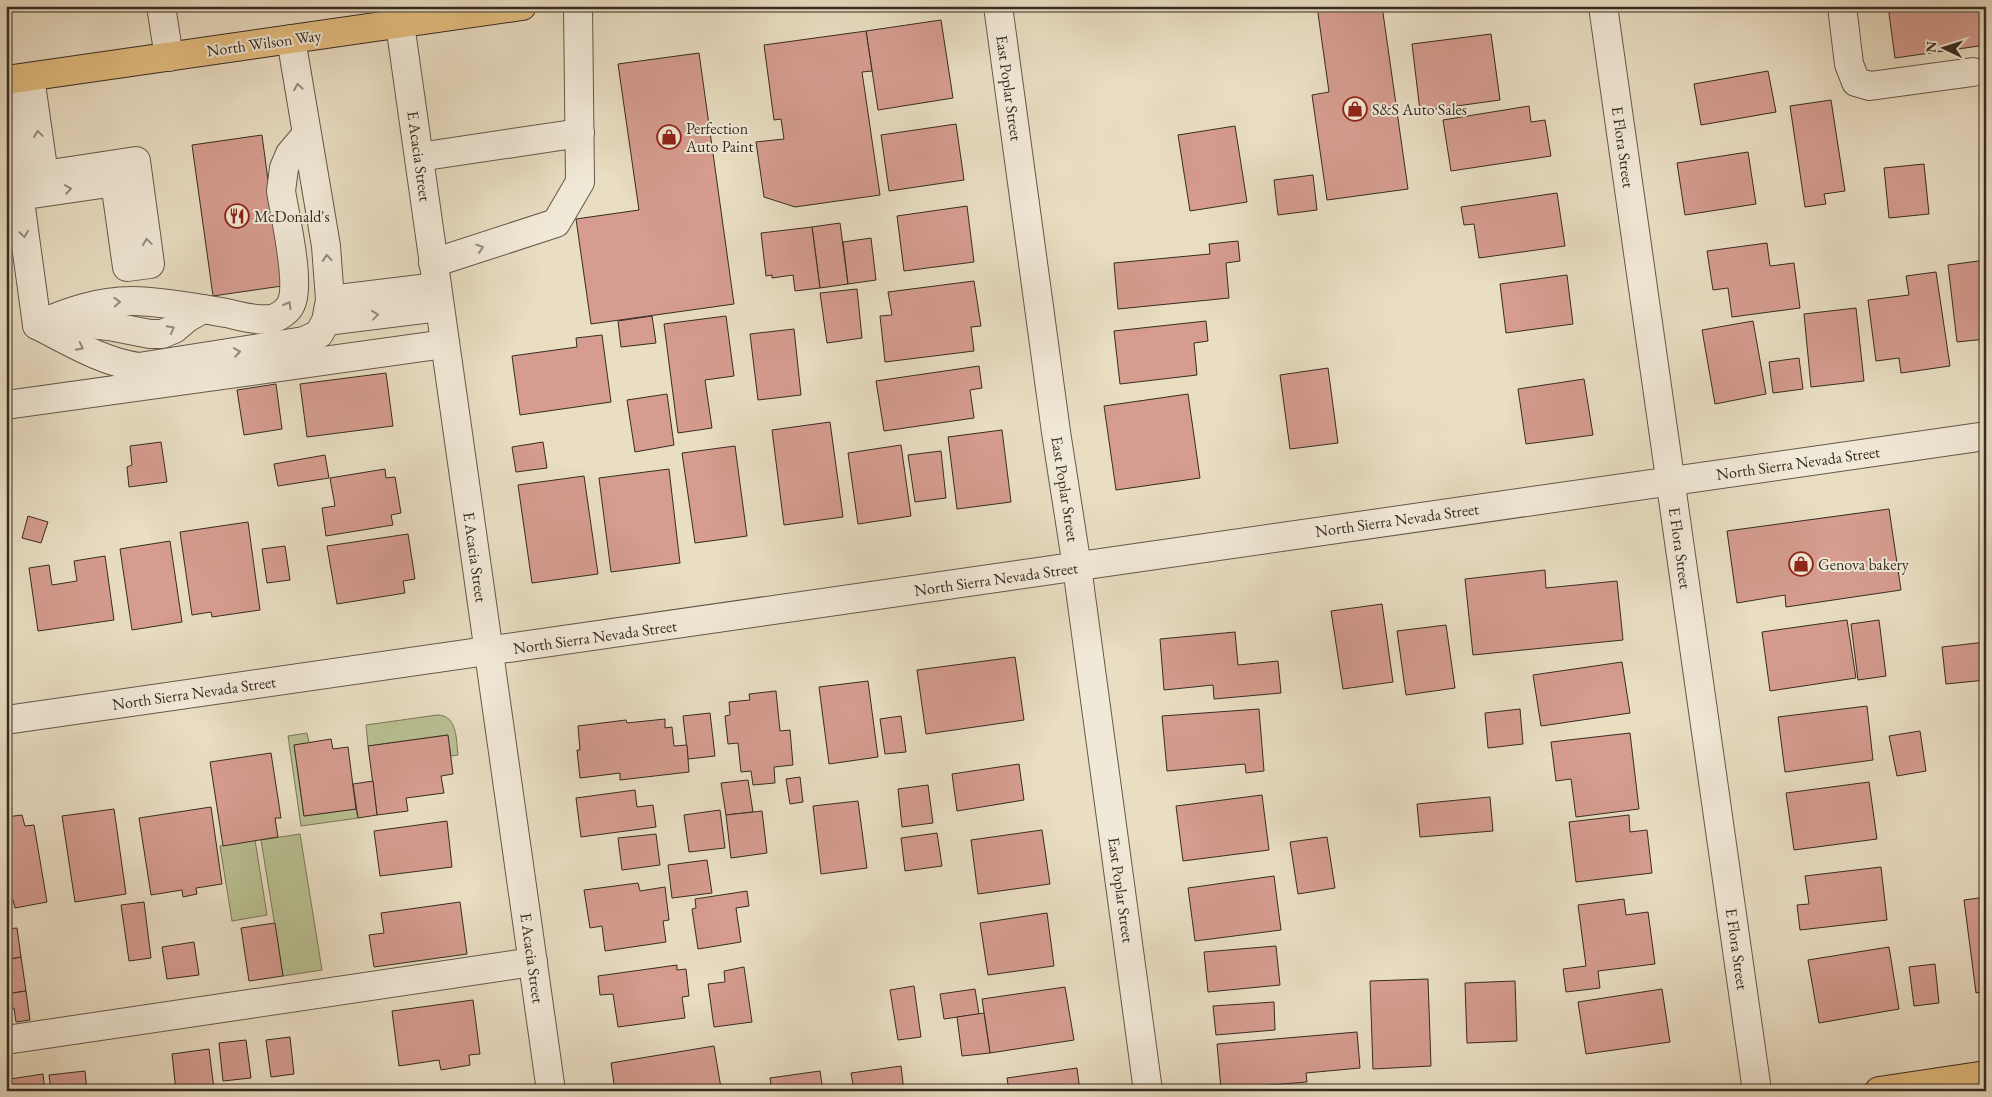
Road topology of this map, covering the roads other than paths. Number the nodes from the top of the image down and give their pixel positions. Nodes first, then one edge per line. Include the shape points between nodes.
1 (161, 6) edge
2 (520, 6) edge
3 (578, 6) edge
4 (998, 6) edge
5 (1603, 6) edge
6 (1842, 6) edge
7 (400, 24) junction
8 (291, 39) junction
9 (168, 57) junction
10 (1973, 72) dead end
11 (18, 79) edge
12 (6, 99) edge
13 (580, 133) junction
14 (306, 135) junction
15 (419, 157) junction
16 (19, 196) junction
17 (436, 286) junction
18 (328, 310) junction
19 (37, 324) junction
20 (444, 344) junction
21 (6, 405) edge
22 (1986, 436) edge
23 (1671, 480) junction
24 (1077, 567) junction
25 (488, 652) junction
26 (6, 720) edge
27 (533, 962) junction
28 (6, 1040) edge
29 (1986, 1075) edge
30 (551, 1091) edge
31 (1148, 1091) edge
32 (1757, 1091) edge
33 (1879, 1091) edge

1 - 9 street
2 - 7 main road, North Wilson Way
3 - 13 street
4 - 24 street, East Poplar Street
5 - 23 street, E Flora Street
6 - 10 street via 1849,64 1856,82 1870,86
7 - 8 main road, North Wilson Way
7 - 15 street, E Acacia Street
8 - 9 main road, North Wilson Way
14 -> 8 street
9 - 11 main road, North Wilson Way
16 -> 11 street via 115,182 127,268 150,264 136,161 44,175
12 - 16 street
13 - 15 street
17 -> 13 street via 556,223 580,182
18 -> 14 street via 326,246
19 -> 14 street via 104,302 133,301 203,309 256,320 273,319 286,311 292,303 294,281 282,180 290,154
15 - 17 street, E Acacia Street
16 -> 19 street
17 - 18 street
17 - 20 street, E Acacia Street
19 -> 18 street via 101,357 125,366 139,367 304,341 320,334
20 - 21 street
20 - 25 street, E Acacia Street
22 - 23 street, North Sierra Nevada Street
23 - 24 street, North Sierra Nevada Street
23 - 32 street, E Flora Street
24 - 25 street, North Sierra Nevada Street
24 - 31 street, East Poplar Street
25 - 26 street, North Sierra Nevada Street
25 - 27 street, E Acacia Street
27 - 28 street
27 - 30 street, E Acacia Street
29 - 33 main road

